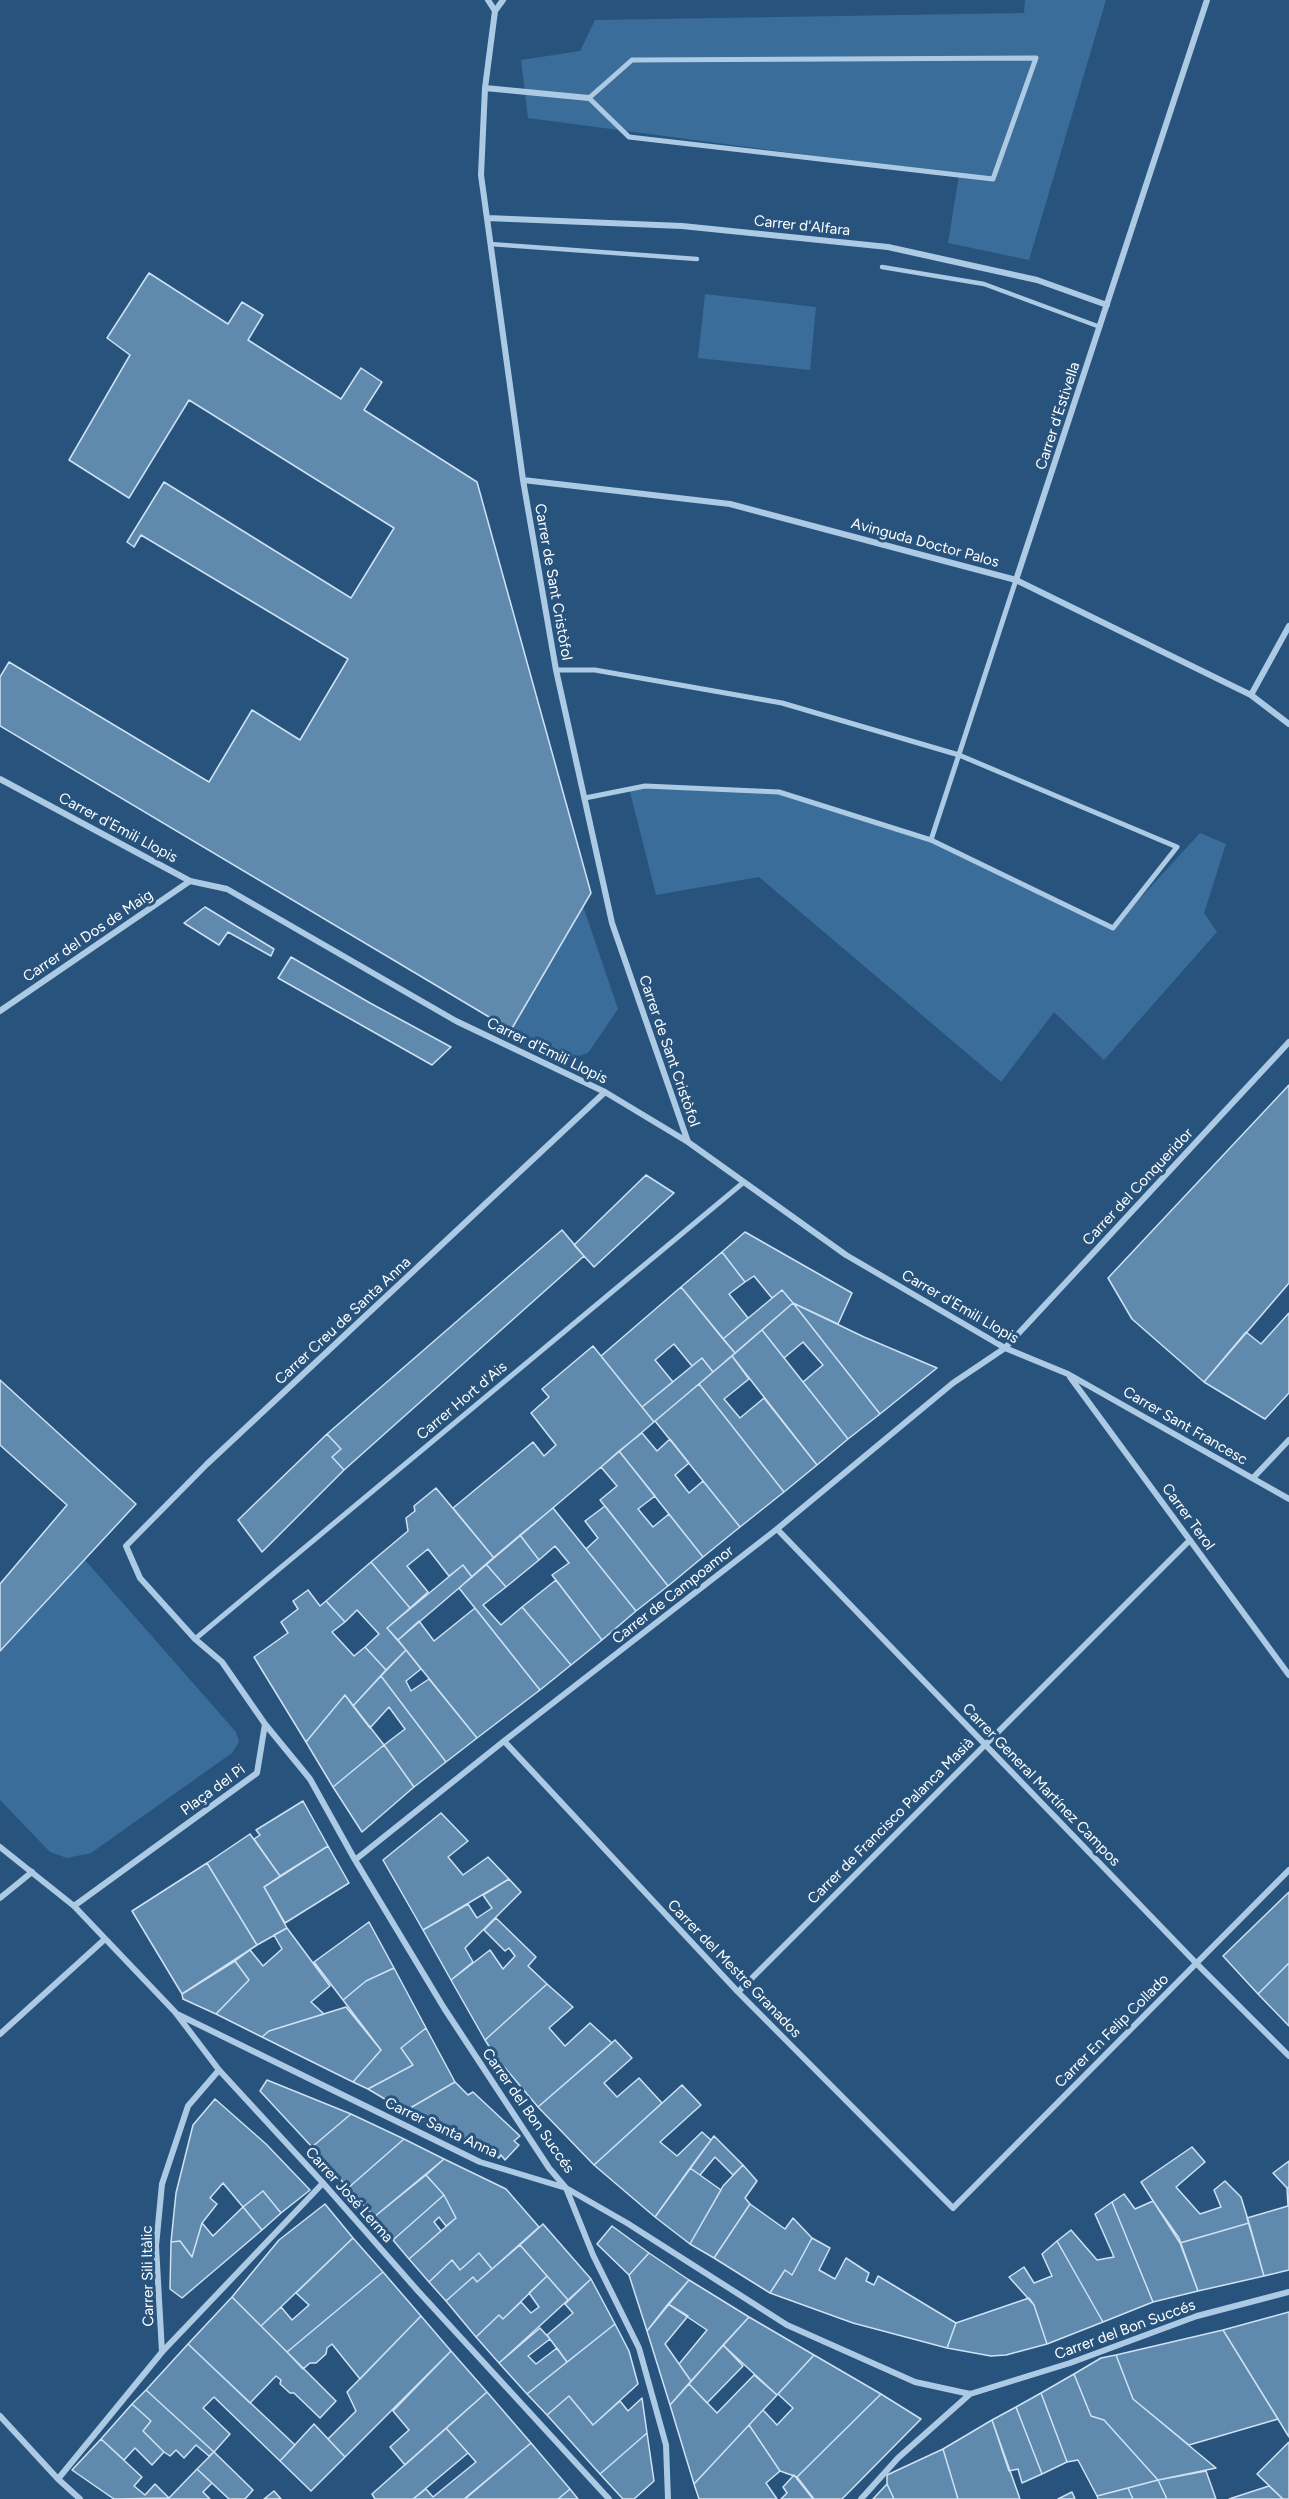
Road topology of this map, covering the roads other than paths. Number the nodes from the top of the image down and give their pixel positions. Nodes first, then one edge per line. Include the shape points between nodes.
1 (488, 0) edge
2 (504, 0) edge
3 (1207, 0) edge
4 (495, 11) junction
5 (485, 88) junction
6 (589, 98) junction
7 (487, 218) junction
8 (490, 243) junction
9 (697, 259) dead end
10 (882, 267) dead end
11 (1107, 305) junction
12 (1100, 327) junction
13 (523, 480) junction
14 (1016, 580) junction
15 (1289, 626) edge
16 (556, 669) junction
17 (1251, 695) junction
18 (1289, 724) edge
19 (959, 755) junction
20 (0, 779) edge
21 (585, 798) junction
22 (931, 840) junction
23 (190, 881) junction
24 (0, 1011) edge
25 (1289, 1042) edge
26 (605, 1092) junction
27 (688, 1142) junction
28 (744, 1182) junction
29 (1005, 1348) junction
30 (1068, 1374) junction
31 (1289, 1440) edge
32 (1253, 1478) junction
33 (1289, 1499) edge
34 (777, 1529) junction
35 (1190, 1540) junction
36 (195, 1639) junction
37 (1289, 1675) edge
38 (265, 1724) junction
39 (504, 1741) junction
40 (984, 1744) junction
41 (0, 1847) edge
42 (355, 1860) junction
43 (1289, 1870) edge
44 (32, 1872) junction
45 (0, 1898) edge
46 (74, 1906) junction
47 (105, 1939) junction
48 (1196, 1963) junction
49 (738, 1992) junction
50 (175, 2012) junction
51 (0, 2034) edge
52 (1289, 2056) edge
53 (219, 2070) junction
54 (323, 2182) junction
55 (566, 2188) junction
56 (952, 2208) joint
57 (1289, 2292) edge
58 (162, 2352) junction
59 (970, 2394) junction
60 (0, 2416) edge
61 (58, 2479) junction
62 (80, 2499) edge
63 (609, 2499) edge
64 (668, 2499) edge
65 (861, 2499) edge

1 - 4 street
2 - 4 street
3 - 11 street, Carrer d'Estivella
4 - 5 street, Carrer de Sant Cristòfol
5 - 6 street
5 - 7 street, Carrer de Sant Cristòfol via 481,175
6 - 6 street via 629,136 993,178 1035,58 632,60
7 - 8 street, Carrer de Sant Cristòfol
7 - 11 street, Carrer d'Alfara via 682,226 888,247 1037,280
8 - 9 lane
8 - 13 street, Carrer de Sant Cristòfol
10 - 12 lane via 984,284
11 - 12 street, Carrer d'Estivella
12 - 14 street, Carrer d'Estivella
13 - 14 street, Avinguda Doctor Palos via 730,504
13 - 16 street, Carrer de Sant Cristòfol
14 - 17 street, Avinguda Doctor Palos
14 - 19 street, Carrer d'Estivella
15 - 17 street
16 - 19 street via 595,670 782,703
16 - 21 street, Carrer de Sant Cristòfol
17 - 18 street, Avinguda Doctor Palos
19 - 22 street, Carrer d'Estivella
19 - 22 street via 1177,847 1113,928
20 - 23 street, Carrer d'Emili Llopis
21 - 22 street via 645,786 779,792
21 - 27 street, Carrer de Sant Cristòfol via 612,922
23 - 24 street, Carrer del Dos de Maig
23 - 26 street, Carrer d'Emili Llopis via 227,888 456,1021
25 - 29 street, Carrer del Conqueridor
26 - 27 street, Carrer d'Emili Llopis
26 - 36 street, Carrer Creu de Santa Anna via 126,1546 140,1578
27 - 28 street, Carrer d'Emili Llopis
28 - 29 street, Carrer d'Emili Llopis via 846,1255
28 - 36 street, Carrer Hort d'Ais
29 - 30 street, Carrer d'Emili Llopis
29 - 34 street, Carrer de Campoamor via 953,1383
30 - 32 street, Carrer Sant Francesc
30 - 35 street, Carrer Terol
31 - 32 street
32 - 33 street, Carrer Sant Francesc
34 - 39 street, Carrer de Campoamor
34 - 40 street, Carrer General Martínez Campos
35 - 37 street, Carrer Terol
35 - 40 street, Carrer de Francisco Palanca Masià
36 - 38 street via 222,1662
38 - 42 street, Carrer del Bon Succés via 310,1779
38 - 46 street, Plaça del Pi via 257,1773
39 - 42 street, Carrer de Campoamor
39 - 49 street, Carrer del Mestre Granados
40 - 48 street, Carrer General Martínez Campos
40 - 49 street, Carrer de Francisco Palanca Masià
41 - 44 street, Carrer José Lerma
42 - 55 street, Carrer del Bon Succés via 444,2008
43 - 48 street, Carrer En Felip Collado
44 - 45 street
44 - 46 street, Carrer José Lerma
46 - 47 street, Carrer José Lerma
47 - 50 street, Carrer José Lerma
47 - 51 street
48 - 52 street, Carrer General Martínez Campos
48 - 56 street, Carrer En Felip Collado
49 - 56 street, Carrer del Mestre Granados
50 - 53 street, Carrer José Lerma
50 - 55 street, Carrer Santa Anna via 480,2162
53 - 54 street, Carrer José Lerma
53 - 58 street, Carrer Sili Itàlic via 188,2106 162,2184 156,2246
54 - 58 street, Carrer Sili Itàlic
54 - 63 street, Carrer José Lerma
55 - 59 street, Carrer del Bon Succés via 787,2325 915,2382
55 - 64 street via 593,2255 639,2348 666,2445
57 - 59 street, Carrer del Bon Succés via 1197,2316 1070,2363
58 - 61 street, Carrer Sili Itàlic
59 - 65 street, Carrer del Bon Succés via 898,2458
60 - 61 street
61 - 62 street

